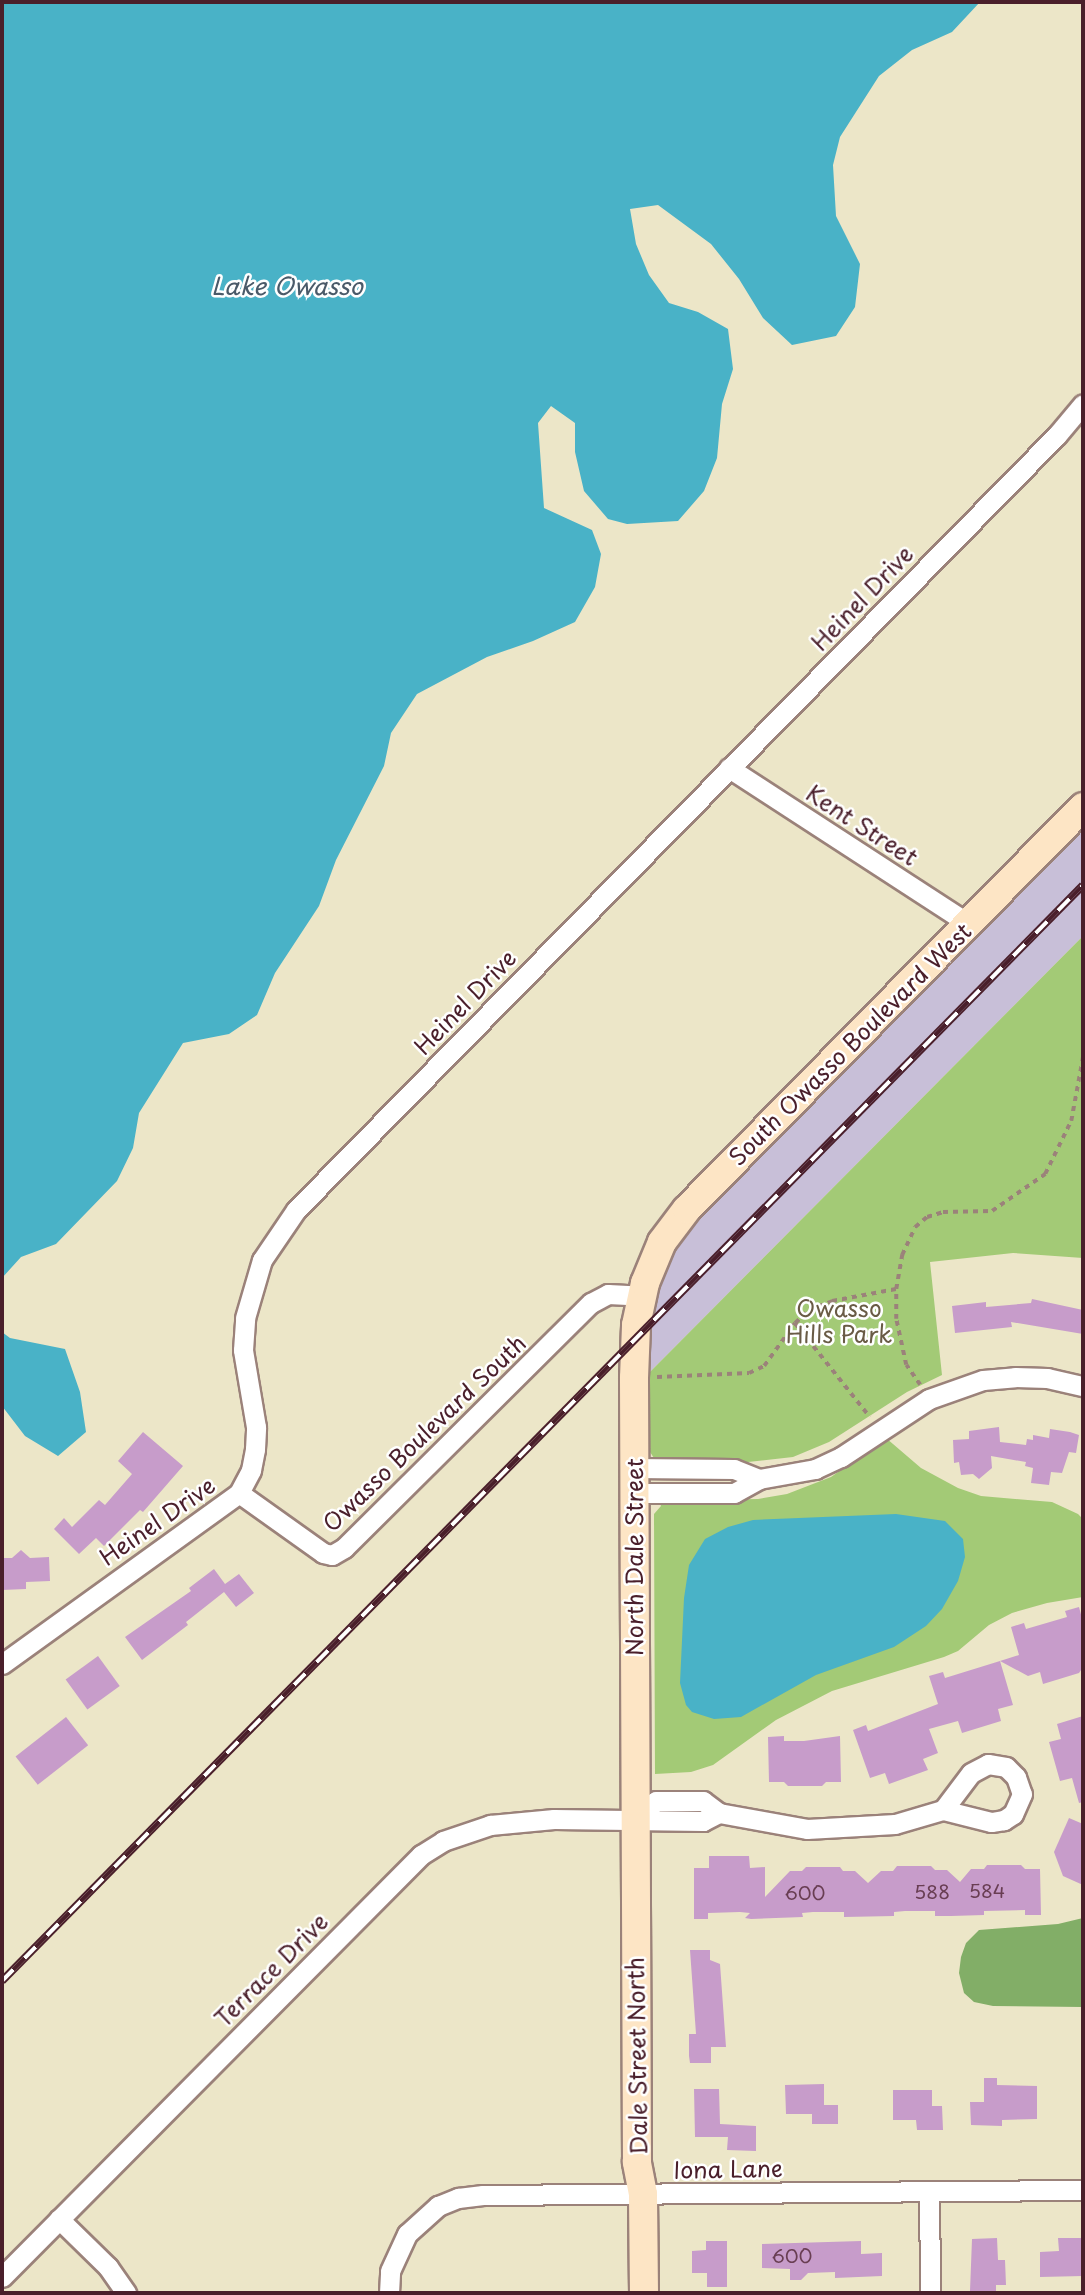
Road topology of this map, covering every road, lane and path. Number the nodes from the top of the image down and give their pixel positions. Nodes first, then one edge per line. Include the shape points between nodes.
1 (1083, 404) edge
2 (729, 768) junction
3 (1083, 807) edge
4 (969, 924) junction
5 (1083, 1056) edge
6 (896, 1289) junction
7 (642, 1296) junction
8 (795, 1323) junction
9 (634, 1378) junction
10 (1083, 1386) edge
11 (929, 1399) junction
12 (880, 1430) junction
13 (634, 1480) junction
14 (239, 1493) junction
15 (4, 1659) edge
16 (943, 1810) dead end
17 (636, 1819) junction
18 (1083, 2190) edge
19 (929, 2191) junction
20 (643, 2194) junction
21 (59, 2219) junction
22 (2, 2277) edge
23 (126, 2293) edge
24 (388, 2293) edge
25 (644, 2293) edge
26 (930, 2293) edge

1 - 2 street, Heinel Drive
2 - 4 street, Kent Street
2 - 14 street, Heinel Drive via 276,1235 258,1270 245,1318 244,1360 256,1449
3 - 4 street, South Owasso Boulevard West
4 - 7 street, South Owasso Boulevard West via 682,1214 657,1252
5 - 6 path via 1071,1121 1045,1174 992,1211 943,1212 927,1217 915,1227 902,1255
6 - 8 path via 832,1301 809,1310
6 - 11 path via 900,1345 906,1365
7 - 9 street, North Dale Street
7 - 14 street, Owasso Boulevard South via 608,1294 592,1303 332,1555
8 - 9 path via 764,1366 750,1373
8 - 12 path
9 - 13 street, North Dale Street
10 - 11 street via 1015,1377 983,1380
11 - 12 street
12 - 13 street via 815,1469 759,1479 734,1493
13 - 17 street, North Dale Street
14 - 15 street, Heinel Drive
16 - 17 street via 895,1824 815,1829 719,1813 703,1801 656,1801
17 - 20 street, Dale Street North via 637,2162
17 - 21 street, Terrace Drive via 490,1825 421,1855
18 - 19 street, Iona Lane
19 - 20 street, Iona Lane
19 - 26 street
20 - 24 street, Iona Lane via 458,2198 429,2212 407,2234 390,2271
20 - 25 street, Dale Street North
21 - 22 street, Terrace Drive
21 - 23 street via 108,2267

